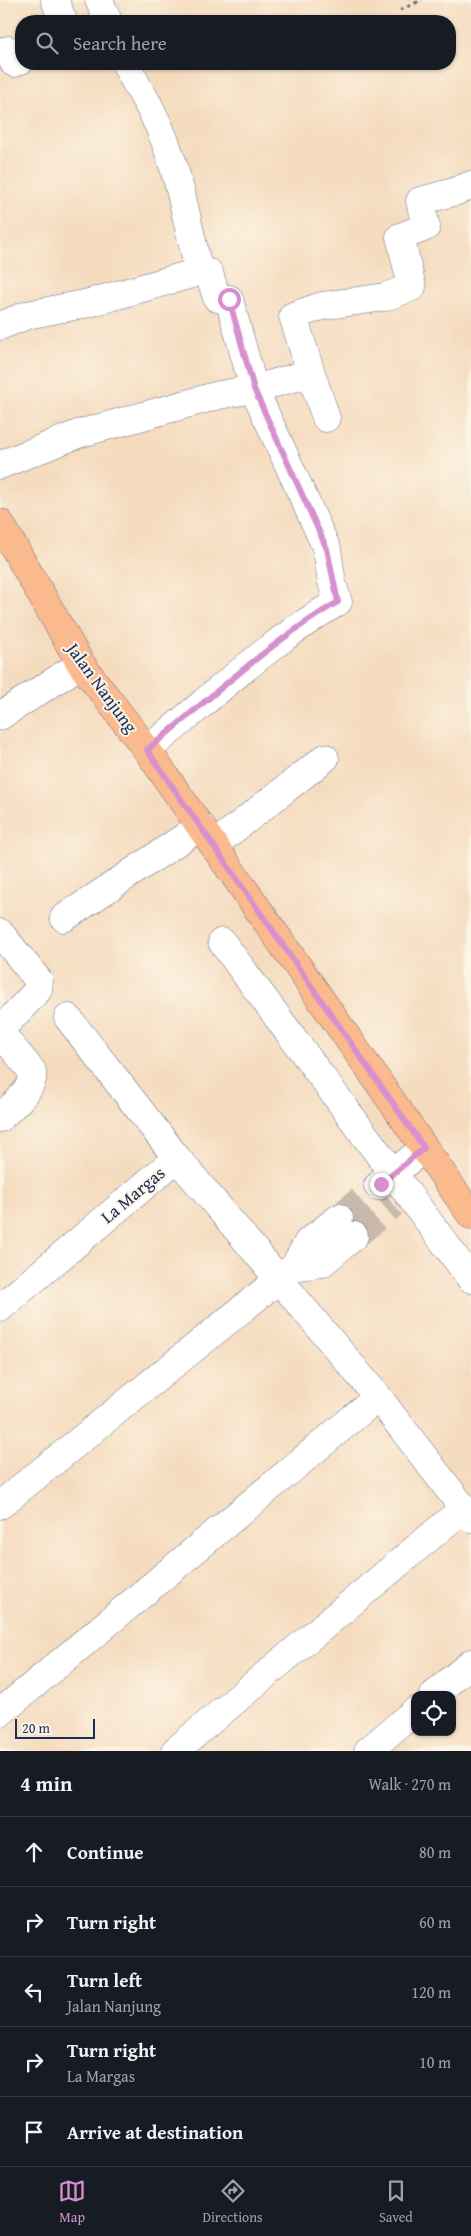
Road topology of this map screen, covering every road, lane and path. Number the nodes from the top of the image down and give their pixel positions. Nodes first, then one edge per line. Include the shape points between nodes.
1 (55, 0) edge
2 (99, 0) edge
3 (422, 0) edge
4 (400, 10) dead end
5 (61, 15) edge
6 (105, 15) edge
7 (0, 52) edge
8 (15, 63) edge
9 (129, 70) edge
10 (471, 184) edge
11 (199, 272) junction
12 (0, 326) edge
13 (312, 373) junction
14 (254, 389) junction
15 (326, 418) dead end
16 (0, 465) edge
17 (0, 523) edge
18 (81, 664) junction
19 (0, 716) edge
20 (147, 750) junction
21 (325, 758) dead end
22 (208, 836) junction
23 (64, 918) dead end
24 (0, 933) edge
25 (222, 942) dead end
26 (68, 1018) dead end
27 (0, 1118) edge
28 (177, 1158) junction
29 (431, 1158) junction
30 (393, 1189) junction
31 (471, 1215) edge
32 (346, 1227) tunnel mouth
33 (287, 1273) junction
34 (471, 1279) edge
35 (0, 1308) edge
36 (378, 1397) junction
37 (0, 1506) edge
38 (467, 1514) edge
39 (471, 1663) edge
40 (439, 1691) edge
41 (0, 1713) edge
42 (411, 1714) edge
43 (175, 1751) edge
44 (368, 1751) edge

1 - 5 street
2 - 6 street
3 - 4 path
7 - 8 street via 8,50
9 - 11 street via 153,114 163,140 181,195
10 - 13 street via 420,201 426,227 400,237 412,287 385,297 322,306 293,316
11 - 12 street via 89,304 27,315
11 - 14 street via 209,273 217,298 229,299
13 - 14 street
13 - 15 street
14 - 16 street via 218,395 78,434
14 - 20 street via 327,549 338,602 263,655
17 - 18 main road, Jalan Nanjung
18 - 19 street
18 - 20 main road, Jalan Nanjung
20 - 22 main road, Jalan Nanjung
21 - 22 street
22 - 23 street
22 - 29 main road, Jalan Nanjung
24 - 27 street via 39,981 38,990 3,1027 2,1034 32,1071 34,1079
25 - 30 street
26 - 28 street
28 - 33 street, La Margas
28 - 35 street, La Margas
29 - 30 street
29 - 31 main road, Jalan Nanjung
30 - 34 street
32 - 33 street via 322,1263
33 - 36 street, La Margas
33 - 37 street
36 - 38 street, La Margas
36 - 41 street
38 - 43 street
39 - 40 street
42 - 44 street

